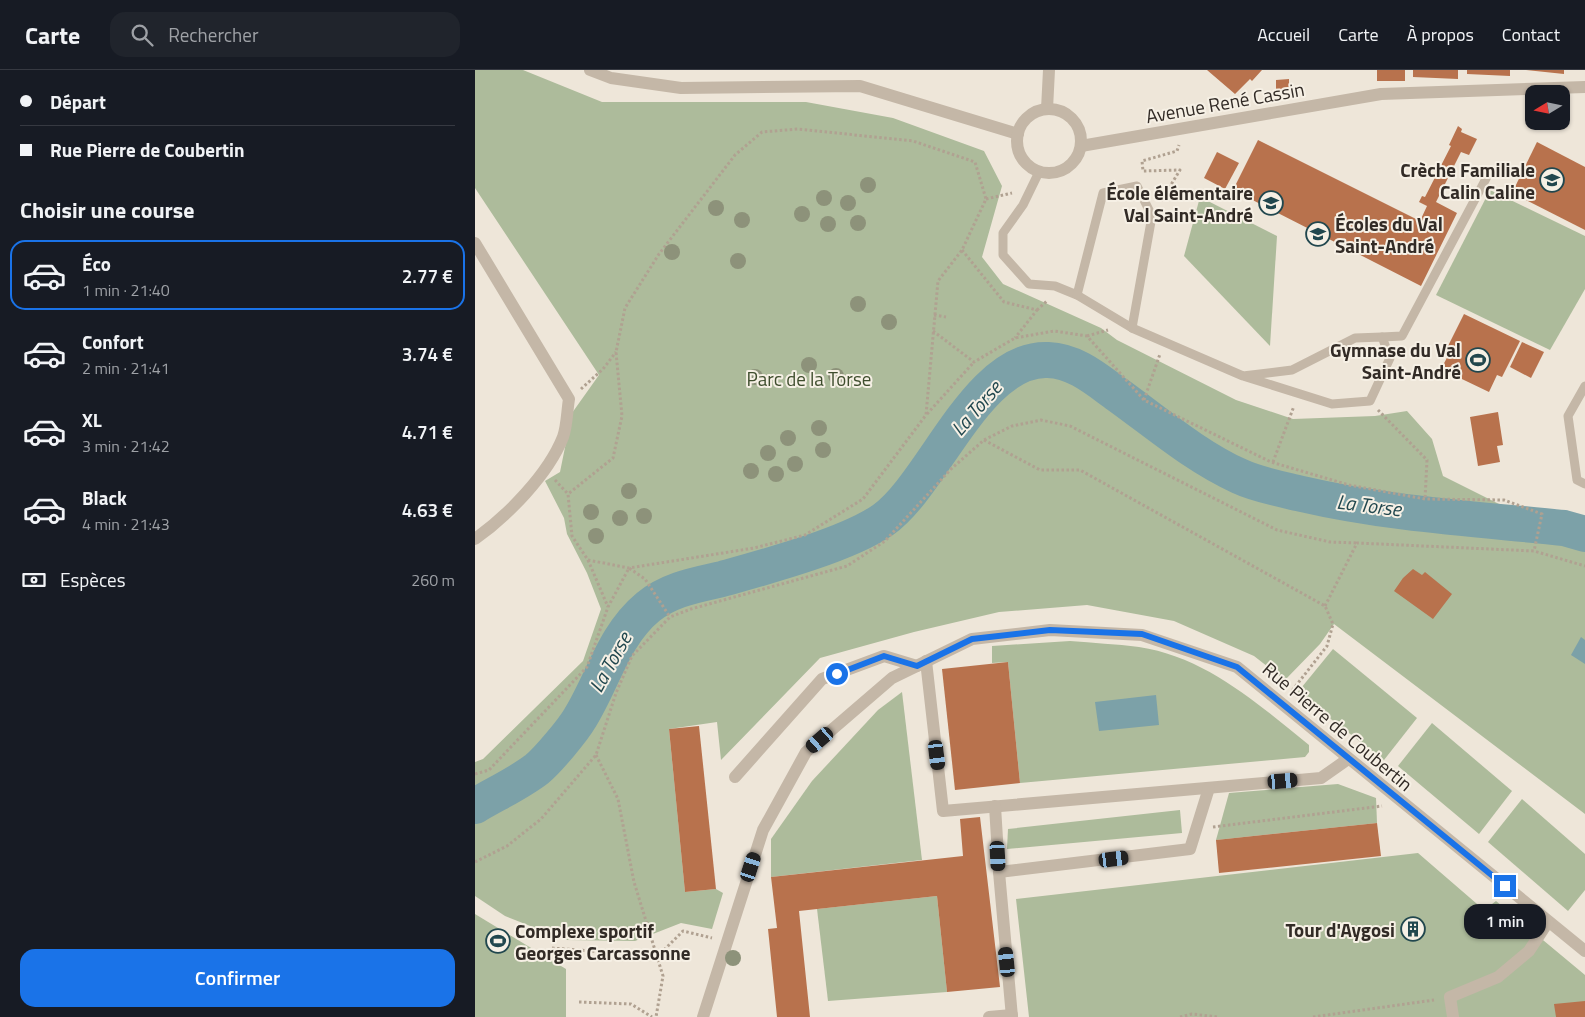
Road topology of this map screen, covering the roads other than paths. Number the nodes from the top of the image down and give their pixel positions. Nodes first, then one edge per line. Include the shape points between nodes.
1 (590, 70) edge
2 (1049, 70) edge
3 (1585, 87) edge
4 (1047, 109) junction
5 (1018, 134) junction
6 (1081, 146) junction
7 (1039, 172) junction
8 (1489, 173) dead end
9 (475, 243) edge
10 (1077, 295) junction
11 (1132, 328) junction
12 (1382, 337) junction
13 (1243, 376) junction
14 (1585, 386) edge
15 (1585, 484) edge
16 (475, 539) edge
17 (921, 664) junction
18 (1348, 759) junction
19 (735, 777) dead end
20 (1209, 788) junction
21 (995, 806) junction
22 (999, 872) junction
23 (1548, 922) junction
24 (1585, 951) edge
25 (1012, 1016) edge
26 (703, 1017) edge
27 (989, 1017) edge
28 (1453, 1017) edge

1 - 5 street via 611,78 681,88 859,86
2 - 4 street
3 - 6 street, Avenue René Cassin via 1381,94
4 - 5 street via 1029,117
4 - 6 street via 1066,114 1074,121 1081,135
5 - 7 street via 1021,156 1027,165
6 - 7 street via 1074,162 1065,170 1050,174
7 - 10 lane via 1023,206 1003,233 1003,255 1029,284 1055,286
8 - 12 lane via 1402,336
9 - 16 street via 569,399 563,436 545,470 497,523
10 - 11 lane
10 - 11 lane via 1103,193 1137,186 1152,216
11 - 13 lane
12 - 13 lane via 1355,338 1292,370
12 - 13 lane via 1390,358 1370,401 1331,404
14 - 15 lane via 1568,416 1577,480
17 - 18 street, Rue Pierre de Coubertin via 972,639 1050,630 1142,634 1237,667
17 - 19 street via 884,656 822,679
17 - 21 street via 943,811
17 - 26 street, Rue Pierre de Coubertin via 892,678 806,752 763,830
18 - 20 street via 1321,778
18 - 23 street, Rue Pierre de Coubertin
20 - 21 street
20 - 22 street via 1190,849
21 - 22 street
22 - 25 street
23 - 24 street, Rue Pierre de Coubertin
23 - 28 street via 1529,951 1498,977 1450,997
25 - 27 street

